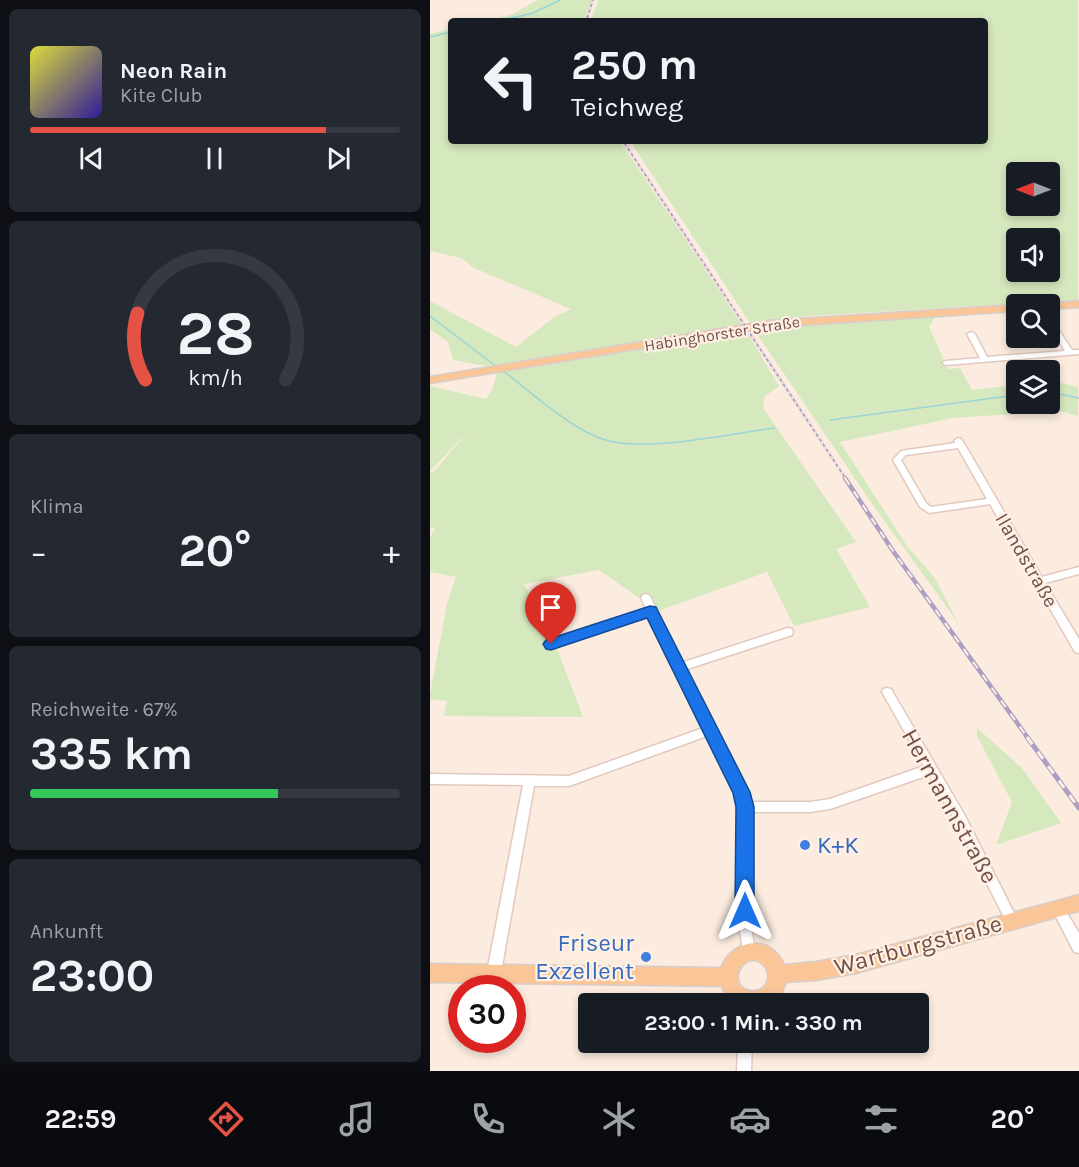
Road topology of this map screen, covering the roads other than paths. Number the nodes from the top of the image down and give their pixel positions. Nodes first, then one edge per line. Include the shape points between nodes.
1 (1078, 304) edge
2 (1060, 305) edge
3 (1006, 309) edge
4 (971, 334) dead end
5 (1060, 334) edge
6 (1074, 352) edge
7 (984, 359) junction
8 (946, 363) dead end
9 (430, 380) edge
10 (994, 501) junction
11 (1078, 570) edge
12 (1039, 581) junction
13 (646, 598) dead end
14 (650, 611) junction
15 (1074, 630) edge
16 (788, 632) dead end
17 (551, 644) dead end
18 (1078, 649) edge
19 (678, 668) junction
20 (887, 692) dead end
21 (710, 730) junction
22 (931, 770) junction
23 (430, 779) edge
24 (529, 781) junction
25 (745, 807) junction
26 (1078, 903) edge
27 (1058, 909) junction
28 (1012, 921) junction
29 (1078, 947) edge
30 (749, 951) junction
31 (494, 972) junction
32 (430, 973) edge
33 (778, 974) junction
34 (729, 977) junction
35 (736, 993) edge
36 (771, 993) edge
37 (745, 1053) edge
38 (744, 1071) edge

1 - 2 main road
3 - 9 main road, Habinghorster Straße via 768,324
4 - 7 street
5 - 6 street
6 - 7 street
7 - 8 street
10 - 10 street, Ilandstraße via 960,443 904,453 897,460 929,510
10 - 12 street, Ilandstraße
11 - 12 street
12 - 15 street, Ilandstraße
13 - 14 street
14 - 17 street
14 - 19 street
15 - 18 street, Ilandstraße
16 - 19 street
19 - 21 street
20 - 22 street, Hermannstraße
21 - 24 street via 569,782
21 - 25 street via 742,792
22 - 25 street via 830,804
22 - 28 street, Hermannstraße
23 - 24 street
24 - 31 street
25 - 30 street via 745,927
26 - 27 main road, Wartburgstraße
27 - 28 main road, Wartburgstraße
27 - 29 street
28 - 33 main road, Wartburgstraße via 856,964
30 - 33 main road via 770,958
30 - 34 main road via 736,958
31 - 32 main road
31 - 34 main road
33 - 36 main road
34 - 35 main road
37 - 38 street

